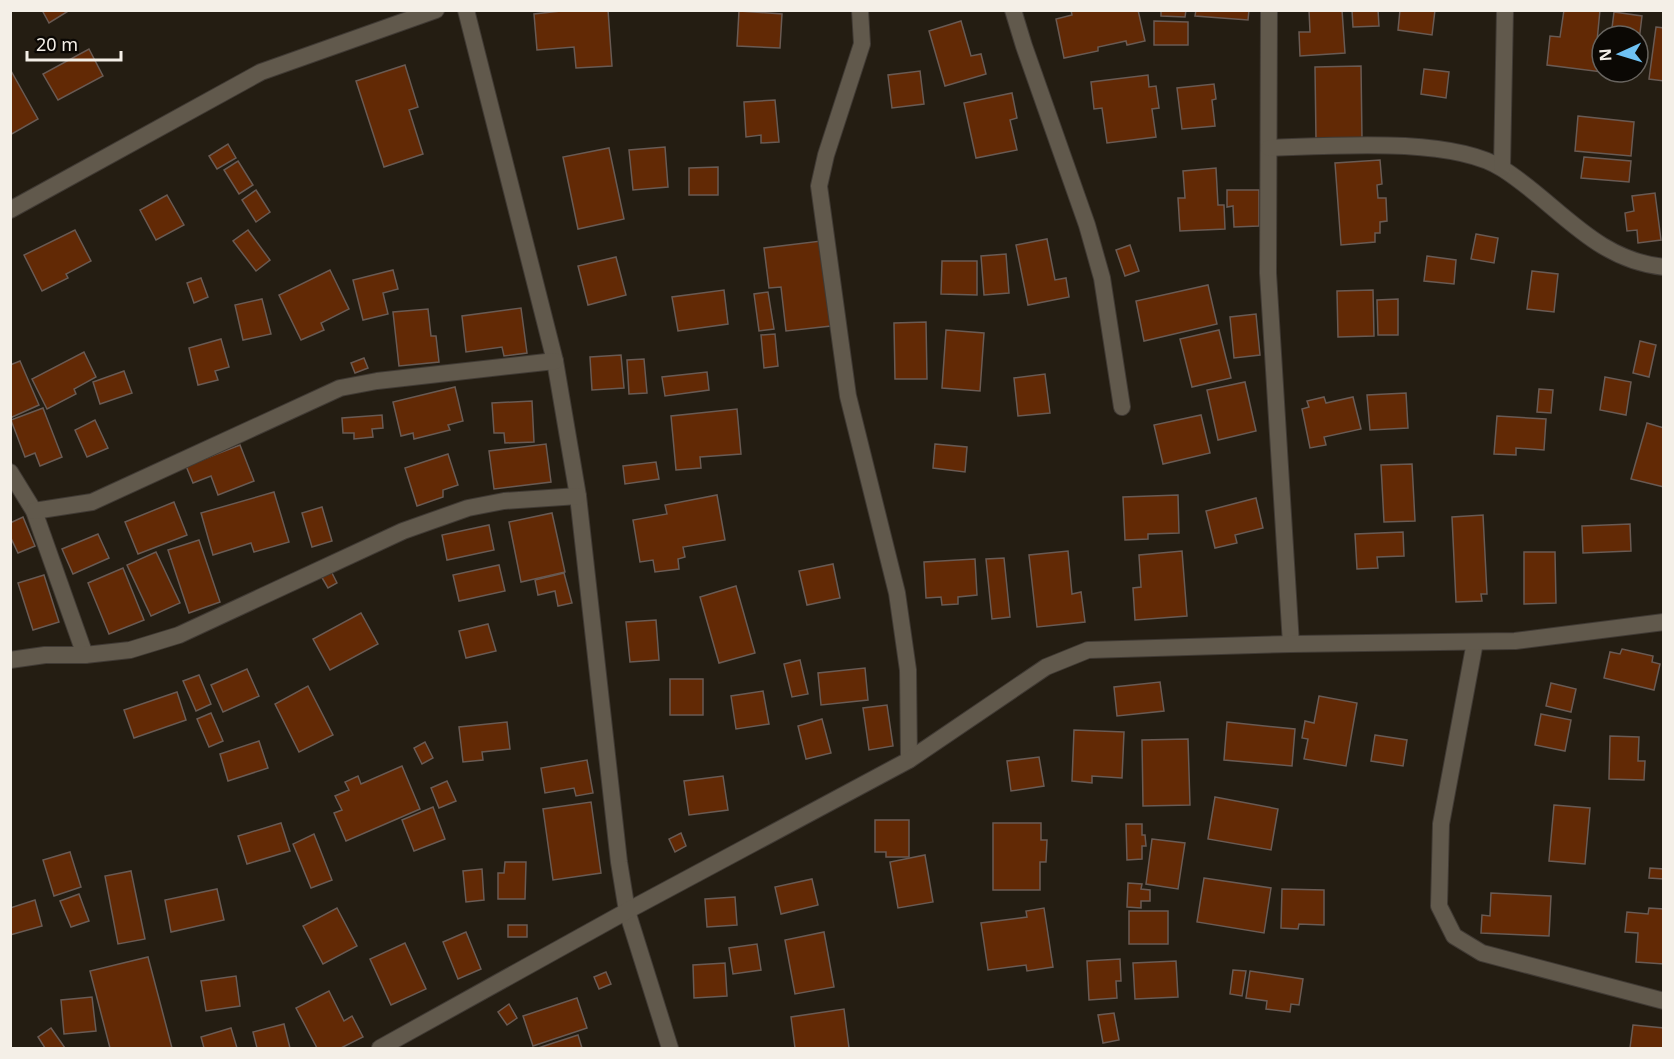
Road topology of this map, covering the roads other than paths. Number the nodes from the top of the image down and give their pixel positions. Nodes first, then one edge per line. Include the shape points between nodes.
1 (436, 10) edge
2 (466, 10) edge
3 (860, 10) edge
4 (1013, 10) edge
5 (1269, 10) edge
6 (1505, 10) edge
7 (1269, 148) junction
8 (1502, 168) junction
9 (10, 210) edge
10 (1664, 267) edge
11 (555, 361) junction
12 (1122, 407) dead end
13 (10, 472) edge
14 (578, 496) junction
15 (34, 511) junction
16 (1664, 622) edge
17 (1475, 642) junction
18 (1292, 644) junction
19 (85, 655) junction
20 (10, 660) edge
21 (909, 760) junction
22 (627, 911) junction
23 (1664, 1001) edge
24 (380, 1048) edge
25 (670, 1048) edge

1 - 9 street via 261,72
2 - 11 street
3 - 21 street via 862,45 819,186 848,396 897,593 908,670
4 - 12 street via 1102,278
5 - 7 street
6 - 8 street
7 - 8 street via 1407,146 1467,154
7 - 18 street via 1268,273
8 - 10 street via 1605,250 1648,266
11 - 14 street
11 - 15 street via 340,388 92,502
13 - 15 street
14 - 19 street via 504,501 468,508 403,531 179,635 130,650
14 - 22 street
15 - 19 street
16 - 17 street via 1515,641
17 - 18 street
17 - 23 street via 1441,824 1439,906 1454,936 1482,953
18 - 21 street via 1088,650 1046,667
19 - 20 street
21 - 22 street
22 - 24 street
22 - 25 street

